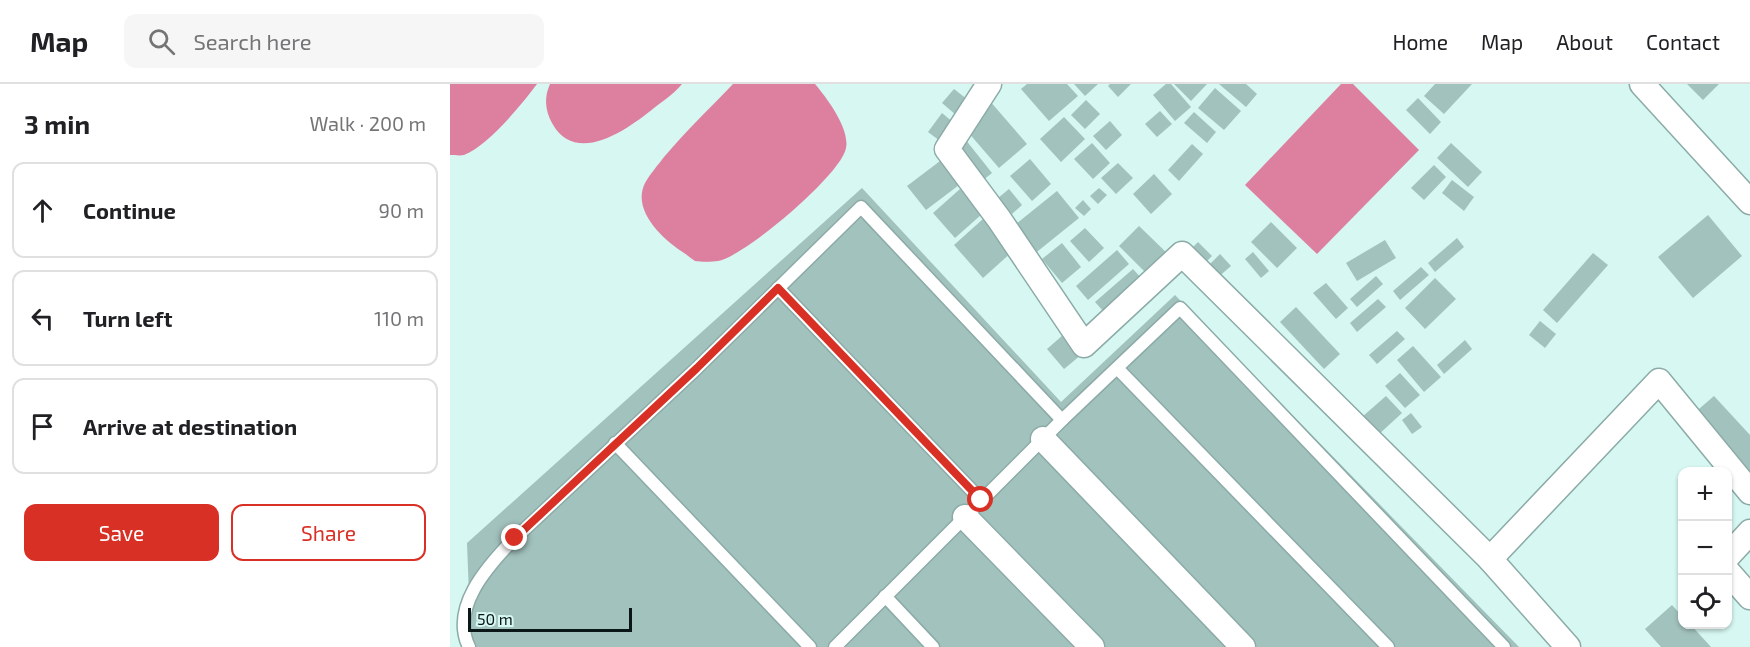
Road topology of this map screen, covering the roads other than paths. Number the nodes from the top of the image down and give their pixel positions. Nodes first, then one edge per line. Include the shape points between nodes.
1 (989, 84) edge
2 (1646, 86) edge
3 (1750, 202) edge
4 (778, 288) junction
5 (1118, 369) junction
6 (1062, 420) junction
7 (1043, 439) junction
8 (615, 443) junction
9 (1750, 492) edge
10 (973, 508) junction
11 (1750, 532) edge
12 (1732, 552) edge
13 (1490, 559) junction
14 (1731, 575) edge
15 (885, 596) junction
16 (1750, 597) edge
17 (469, 647) edge
18 (810, 647) edge
19 (835, 647) edge
20 (933, 647) edge
21 (1092, 647) edge
22 (1243, 647) edge
23 (1389, 647) edge
24 (1504, 647) edge
25 (1568, 647) edge

1 - 13 street via 947,149 1084,345 1182,254
2 - 3 street
4 - 6 lane via 861,207
4 - 8 lane
4 - 10 lane
5 - 6 lane
5 - 23 lane
5 - 24 lane via 1180,308
6 - 7 lane
7 - 10 lane
7 - 22 street
8 - 17 lane via 512,541 472,589 461,617
8 - 18 lane
9 - 13 street via 1659,381
10 - 15 lane
10 - 21 street
11 - 12 street
13 - 25 street
14 - 16 street
15 - 19 lane
15 - 20 lane

